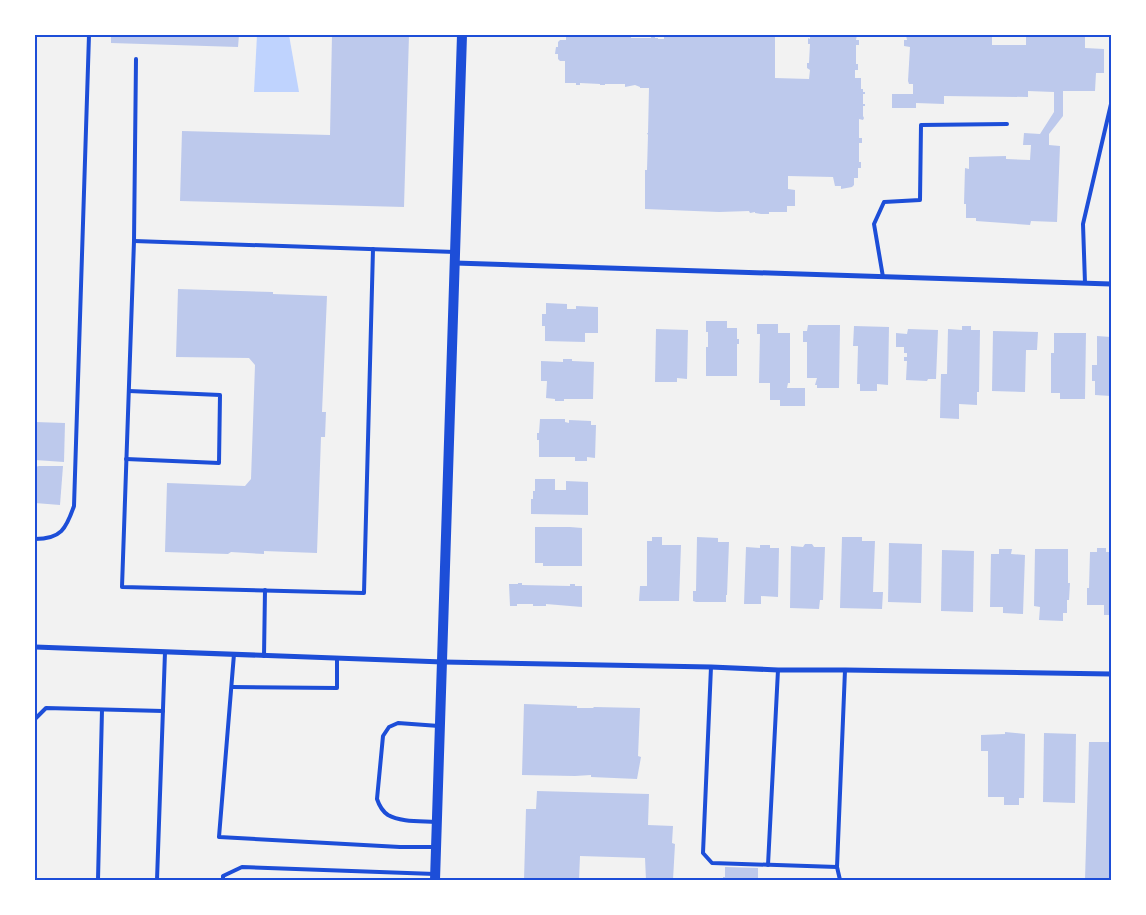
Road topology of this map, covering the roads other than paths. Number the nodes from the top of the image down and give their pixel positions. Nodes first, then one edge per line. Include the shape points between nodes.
1 (89, 35) edge
2 (462, 35) edge
3 (136, 58) dead end
4 (1111, 104) edge
5 (1007, 124) dead end
6 (134, 241) junction
7 (373, 249) junction
8 (454, 257) junction
9 (883, 277) junction
10 (1085, 283) junction
11 (1111, 284) edge
12 (128, 391) junction
13 (126, 459) junction
14 (35, 539) edge
15 (265, 590) junction
16 (35, 647) edge
17 (165, 652) junction
18 (234, 654) junction
19 (264, 656) junction
20 (337, 658) junction
21 (443, 662) junction
22 (711, 667) junction
23 (778, 670) junction
24 (845, 670) junction
25 (1111, 674) edge
26 (232, 687) junction
27 (102, 710) junction
28 (163, 711) junction
29 (35, 719) edge
30 (441, 726) junction
31 (437, 822) junction
32 (436, 847) junction
33 (768, 865) junction
34 (837, 868) junction
35 (435, 877) edge
36 (223, 878) edge
37 (98, 880) edge
38 (157, 880) edge
39 (840, 880) edge

1 - 14 lane via 74,506 68,524 57,536
2 - 8 main road
3 - 6 lane
4 - 10 lane via 1083,224
5 - 9 lane via 921,125 920,200 884,202 874,224
6 - 7 lane
6 - 12 lane
7 - 8 lane
7 - 15 lane via 364,593
8 - 9 street
8 - 21 main road
9 - 10 street
10 - 11 street
12 - 13 lane
12 - 13 lane via 220,395 219,463
13 - 15 lane via 122,587
15 - 19 lane
16 - 17 street
17 - 18 street
17 - 28 lane
18 - 19 street
18 - 26 lane
19 - 20 street
20 - 21 street
20 - 26 lane via 338,688
21 - 22 street
21 - 30 main road
22 - 23 street
22 - 33 lane via 703,853 712,863
23 - 24 street
23 - 33 lane
24 - 25 street
24 - 34 lane
26 - 32 lane via 219,837
27 - 28 lane
27 - 29 lane via 46,708
27 - 37 lane
28 - 38 lane
30 - 31 main road
30 - 31 lane via 398,723 389,727 383,736 377,798 388,815
31 - 32 main road
32 - 35 main road
33 - 34 lane
34 - 39 lane
35 - 36 lane via 242,867

